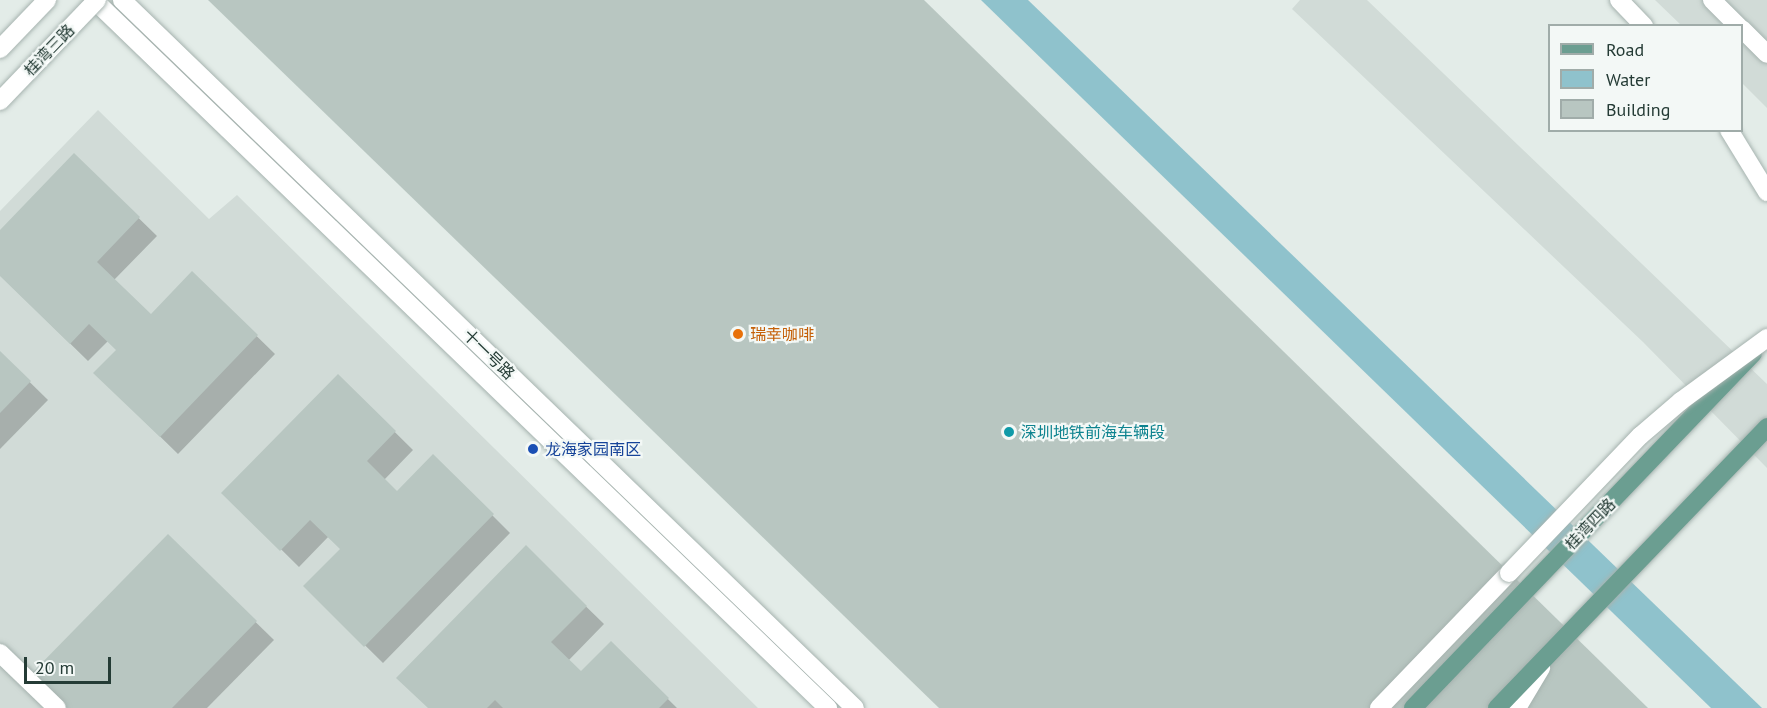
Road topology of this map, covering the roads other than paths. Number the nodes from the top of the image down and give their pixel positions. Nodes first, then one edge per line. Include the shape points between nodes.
1 (47, 0) edge
2 (95, 0) edge
3 (122, 0) edge
4 (1619, 0) edge
5 (1712, 0) edge
6 (1642, 24) edge
7 (1736, 24) edge
8 (1743, 30) edge
9 (0, 49) edge
10 (1767, 54) edge
11 (0, 101) edge
12 (1730, 132) edge
13 (1767, 192) edge
14 (1767, 339) edge
15 (1767, 427) edge
16 (0, 652) edge
17 (1550, 653) junction
18 (57, 708) edge
19 (828, 708) edge
20 (855, 708) edge
21 (1379, 708) edge
22 (1413, 708) edge
23 (1497, 708) edge
24 (1517, 708) edge

1 - 9 street
2 - 11 street, 桂湾三路, bridge
2 - 19 street
3 - 20 street, 十一号路
4 - 6 street
5 - 7 street
8 - 10 street
12 - 13 street
14 - 21 street, bridge via 1640,436
14 - 22 main road, 桂湾四路, bridge
15 - 17 main road
16 - 18 street
17 - 23 main road
17 - 24 street

